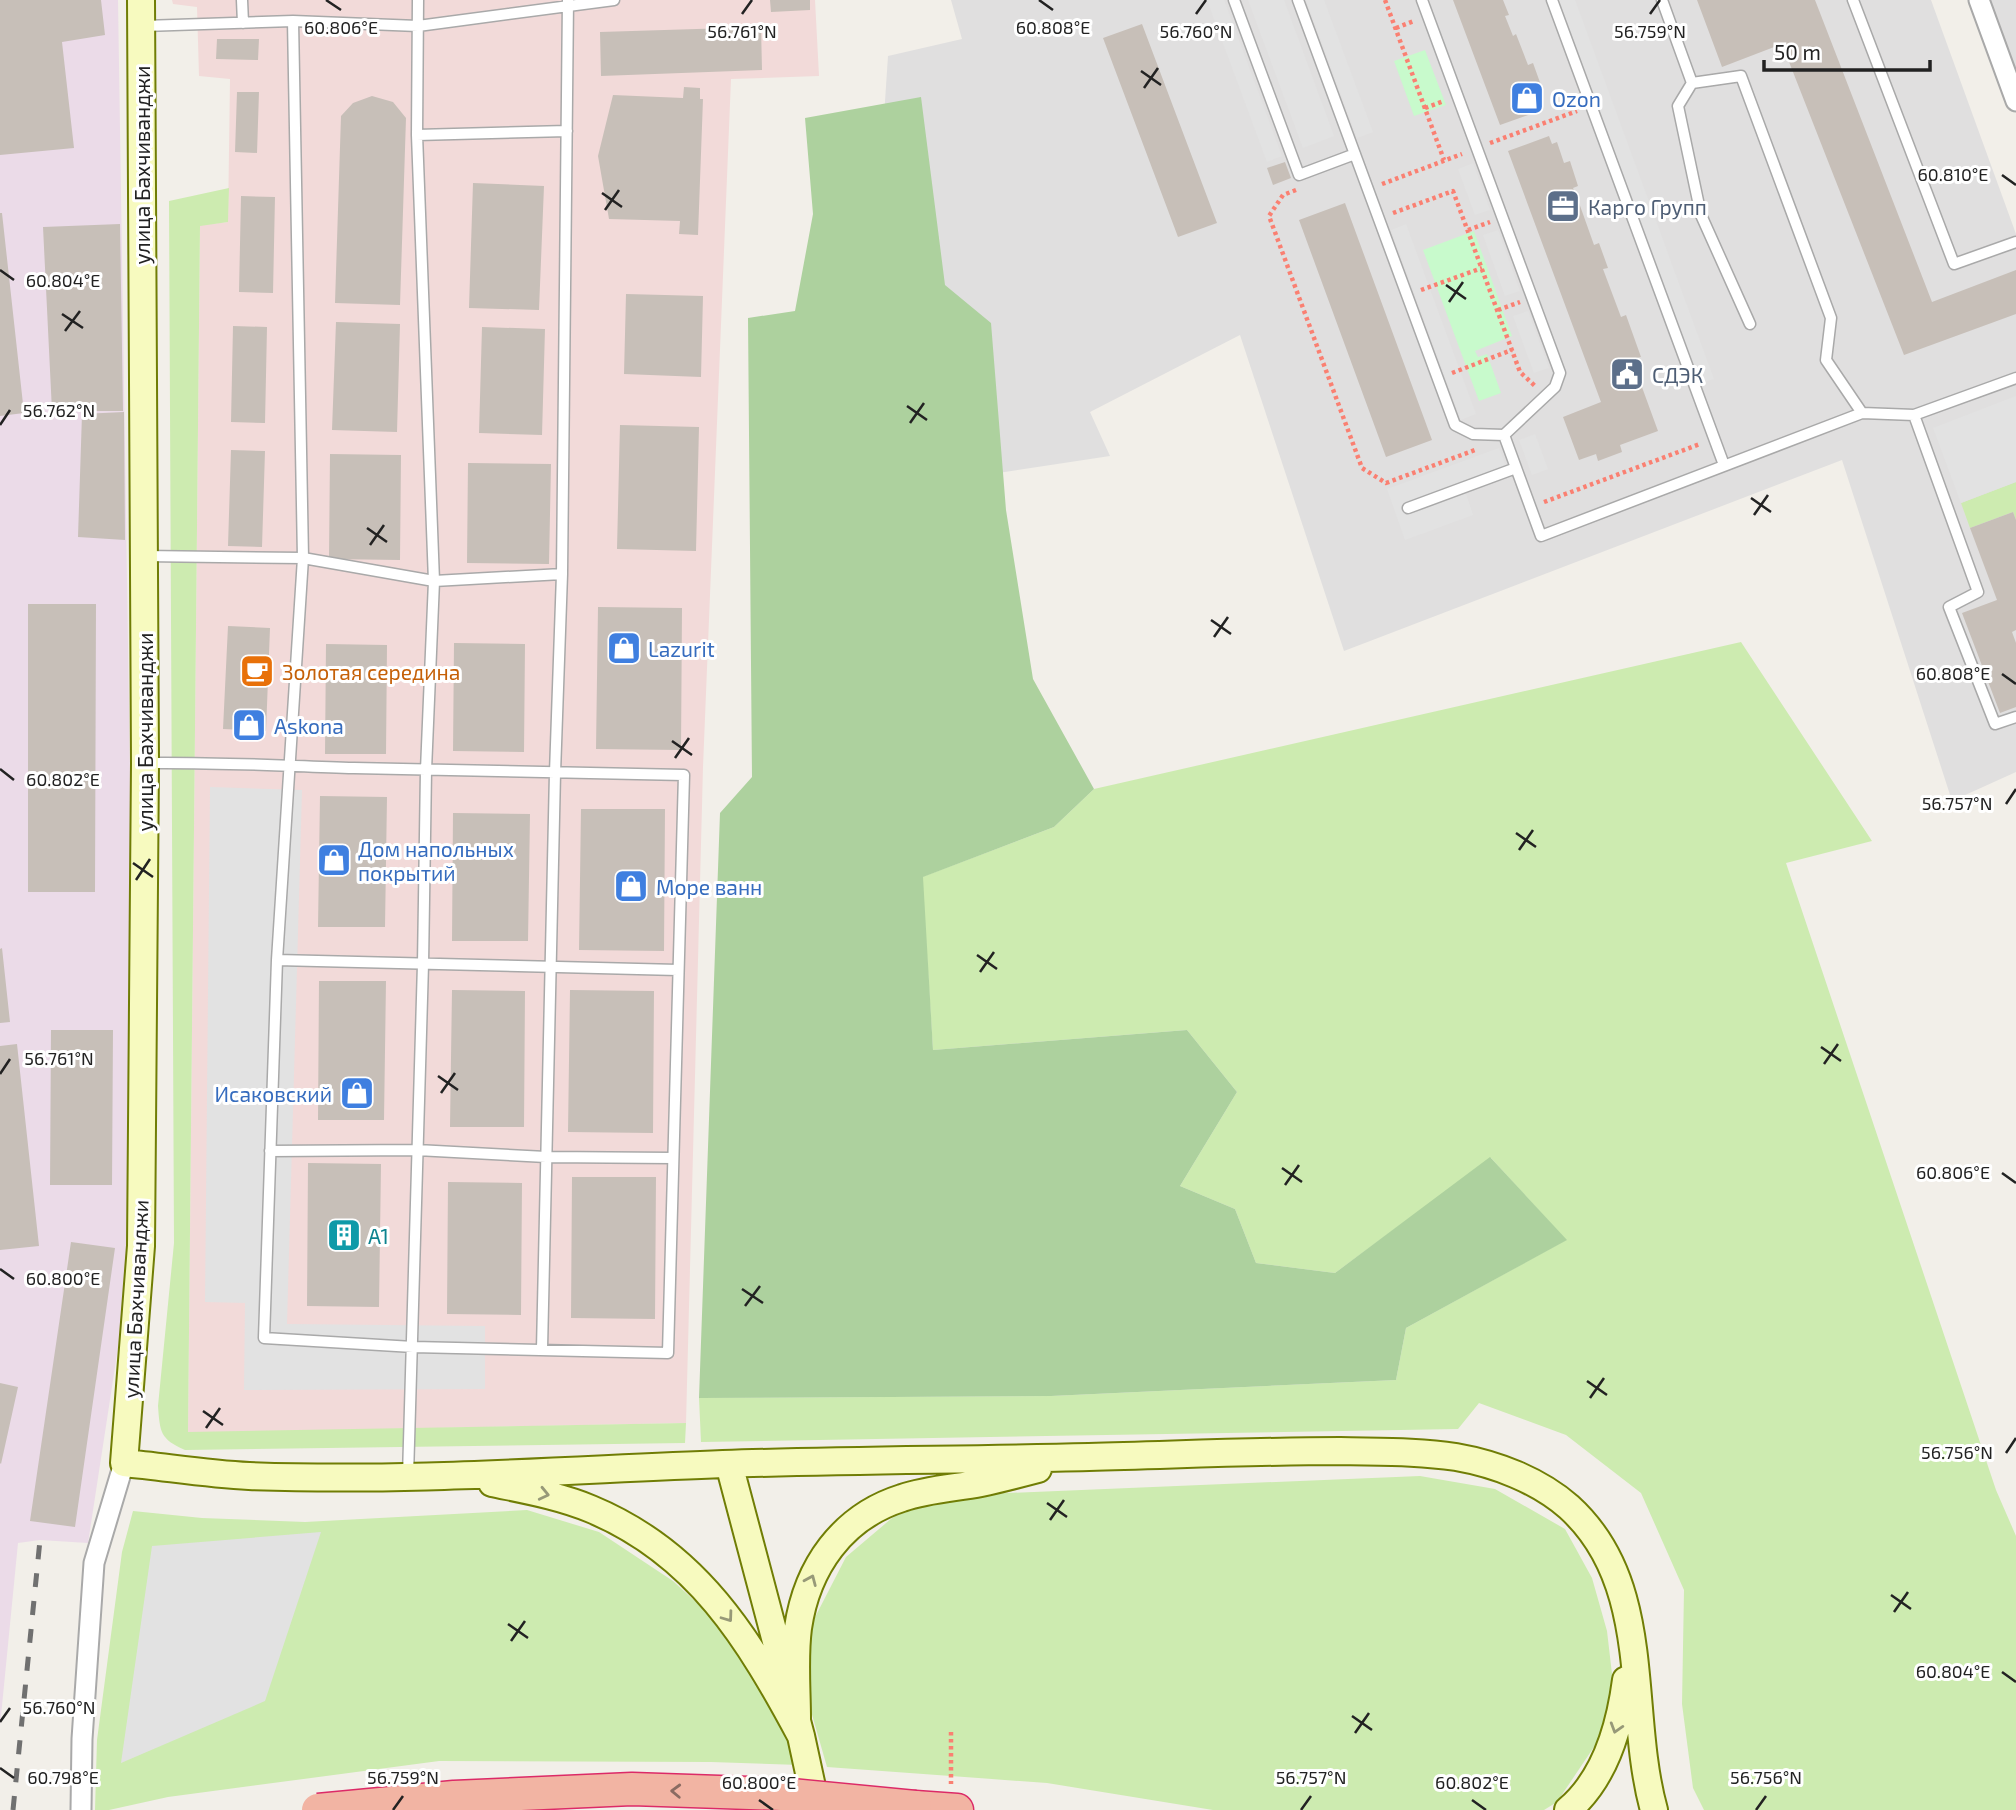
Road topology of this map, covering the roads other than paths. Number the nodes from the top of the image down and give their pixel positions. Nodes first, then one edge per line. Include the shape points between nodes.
1 (242, 0) edge
2 (418, 0) edge
3 (614, 0) edge
4 (1234, 0) edge
5 (1298, 0) edge
6 (1422, 0) edge
7 (1552, 0) edge
8 (1662, 0) edge
9 (1853, 0) edge
10 (1979, 0) edge
11 (568, 3) edge
12 (141, 13) edge
13 (293, 21) junction
14 (243, 23) junction
15 (418, 26) junction
16 (1692, 83) junction
17 (2016, 101) edge
18 (567, 131) junction
19 (417, 135) junction
20 (1355, 154) junction
21 (2016, 242) edge
22 (1750, 324) dead end
23 (2016, 378) edge
24 (1862, 412) junction
25 (1914, 415) junction
26 (1504, 437) junction
27 (1724, 465) junction
28 (1516, 468) junction
29 (1408, 508) dead end
30 (143, 556) junction
31 (303, 558) junction
32 (562, 574) junction
33 (434, 581) junction
34 (2016, 717) edge
35 (145, 763) junction
36 (288, 766) junction
37 (426, 769) junction
38 (555, 773) junction
39 (277, 960) junction
40 (423, 964) junction
41 (551, 967) junction
42 (678, 970) junction
43 (417, 1150) junction
44 (270, 1151) junction
45 (546, 1157) junction
46 (672, 1158) junction
47 (413, 1347) junction
48 (542, 1349) junction
49 (1089, 1457) junction
50 (124, 1463) junction
51 (729, 1464) junction
52 (453, 1475) junction
53 (408, 1476) junction
54 (1632, 1636) junction
55 (799, 1728) junction
56 (81, 1810) edge
57 (318, 1810) edge
58 (817, 1810) edge
59 (954, 1810) edge
60 (1568, 1810) edge
61 (1654, 1810) edge

1 - 14 lane
2 - 15 lane
3 - 11 lane
4 - 20 lane via 1298,175
5 - 20 lane
6 - 26 lane via 1560,373 1555,387
7 - 27 lane
8 - 16 lane
9 - 21 lane via 1954,264
10 - 17 street
11 - 15 lane
11 - 18 lane
12 - 14 lane
12 - 30 main road, улица Бахчиванджи
13 - 14 lane
13 - 15 lane
13 - 31 lane
15 - 19 lane
16 - 22 lane via 1678,106 1701,215
16 - 24 lane via 1741,76 1830,318 1826,360
18 - 19 lane
18 - 32 lane
19 - 33 lane
20 - 26 lane via 1455,425 1473,434
23 - 25 lane
24 - 25 lane
24 - 27 lane
25 - 34 lane via 1978,592 1950,607 1995,724
26 - 28 lane
27 - 28 lane via 1541,536
28 - 29 lane
30 - 31 lane
30 - 35 main road, улица Бахчиванджи
31 - 33 lane
31 - 36 lane
32 - 33 lane
32 - 38 lane
33 - 37 lane
35 - 36 lane
35 - 50 main road, улица Бахчиванджи via 141,1246
36 - 37 lane
36 - 39 lane
37 - 38 lane
37 - 40 lane
38 - 41 lane
38 - 42 lane via 684,775
39 - 40 lane
39 - 44 lane
40 - 41 lane
40 - 43 lane
41 - 42 lane
41 - 45 lane
42 - 46 lane
43 - 44 lane
43 - 45 lane
43 - 47 lane
44 - 47 lane via 264,1338
45 - 46 lane
45 - 48 lane
46 - 48 lane via 668,1353
47 - 48 lane
47 - 53 lane
49 - 51 main road
49 - 54 main road via 1410,1452 1500,1468 1535,1483 1568,1506 1587,1527 1616,1576
55 -> 49 main road via 798,1631 803,1602 818,1566 841,1534 861,1517 900,1498
50 - 53 main road via 247,1476
50 - 56 street via 94,1563
51 - 52 main road
51 - 55 main road
52 - 53 main road
52 -> 55 main road via 589,1508 619,1521 671,1555 725,1612
54 -> 60 main road via 1622,1710 1611,1746 1597,1775
54 - 61 main road via 1645,1779
55 - 58 main road
59 -> 57 highway, bridge via 780,1794 632,1790 454,1797

